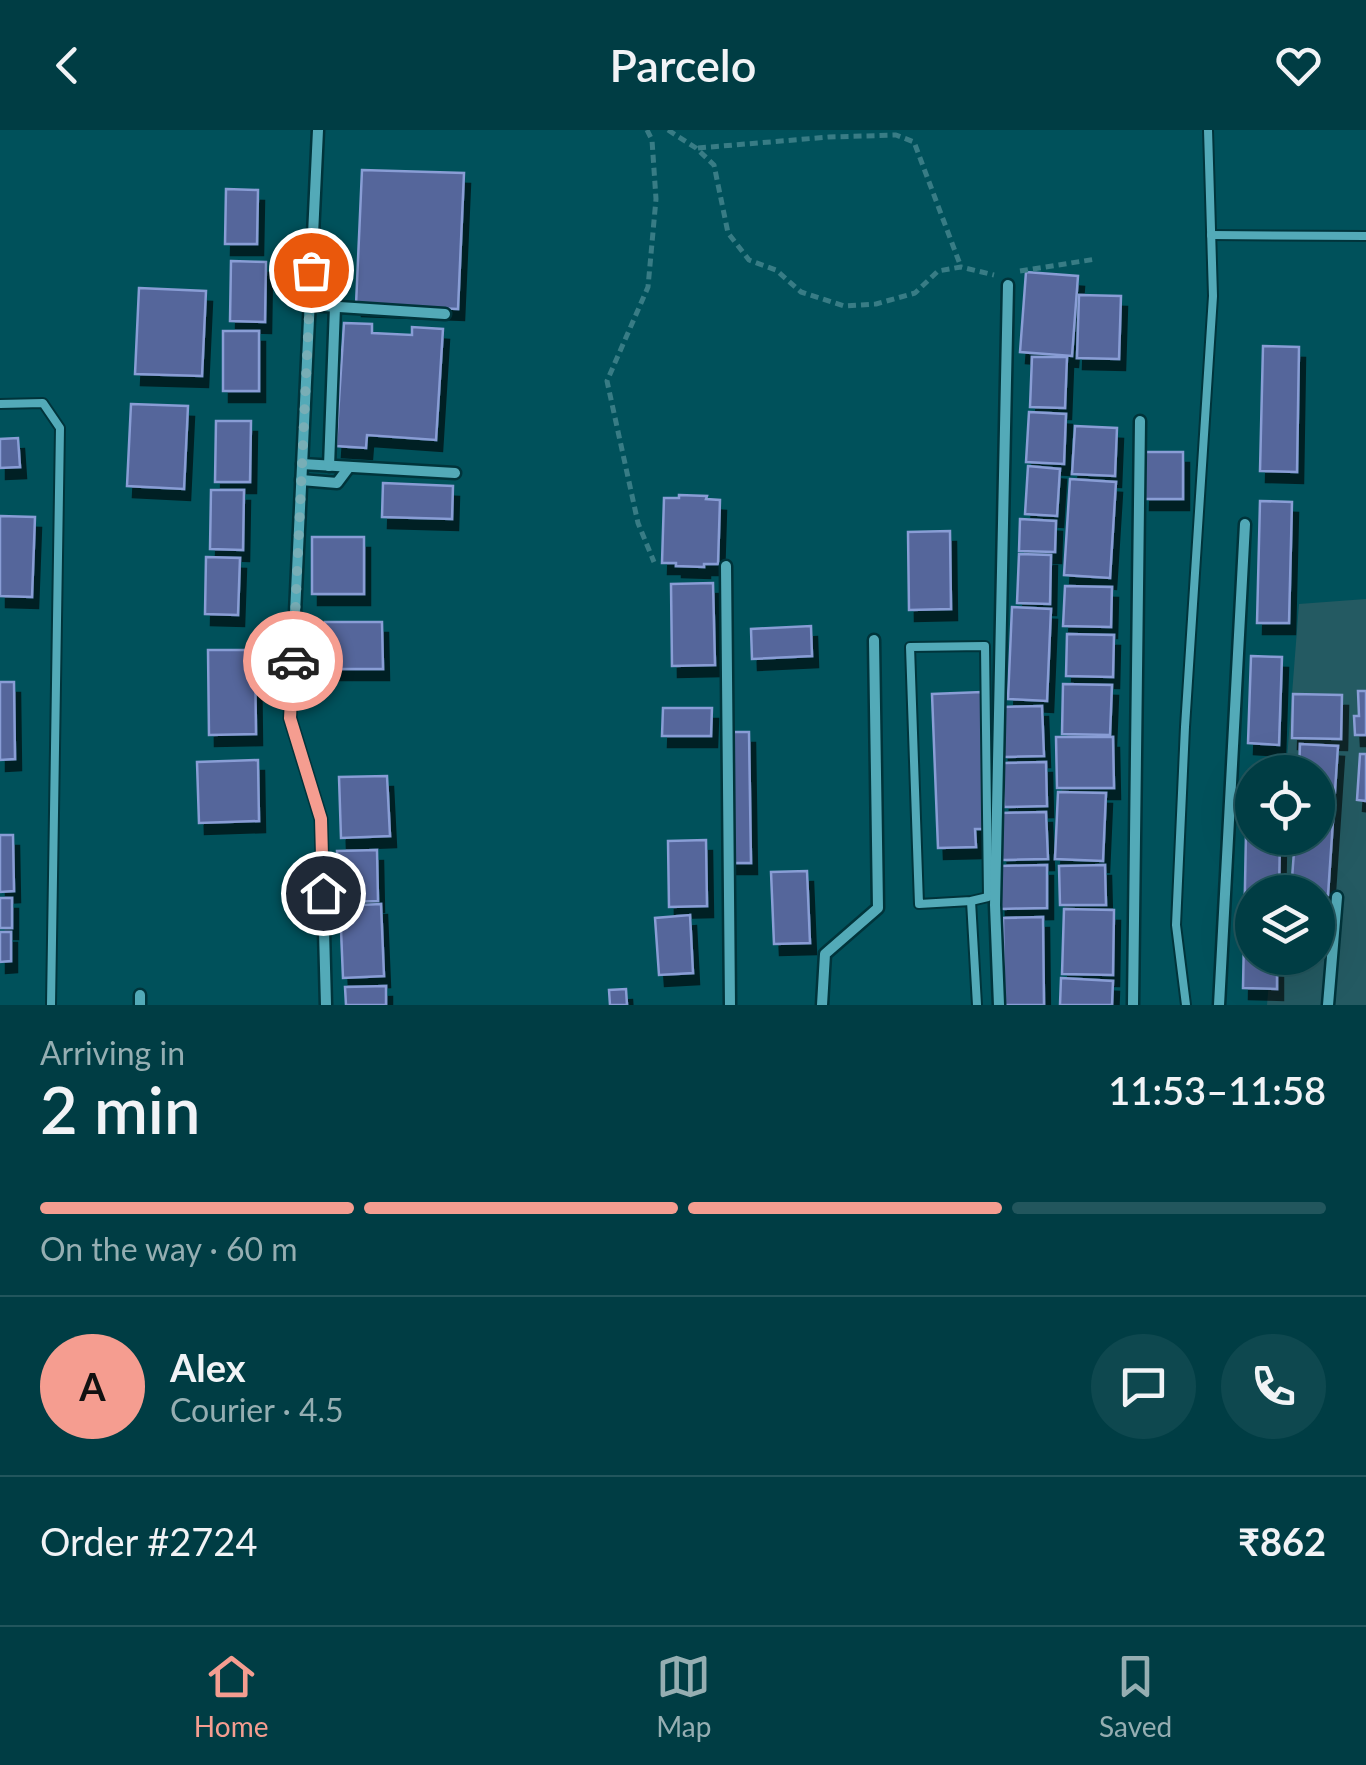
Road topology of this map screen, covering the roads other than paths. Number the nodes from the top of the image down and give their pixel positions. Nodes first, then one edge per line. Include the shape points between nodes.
1 (318, 130) edge
2 (1208, 130) edge
3 (1211, 235) junction
4 (1366, 236) edge
5 (1008, 285) dead end
6 (309, 306) junction
7 (335, 307) junction
8 (445, 314) dead end
9 (0, 404) edge
10 (1140, 422) dead end
11 (302, 464) junction
12 (329, 466) junction
13 (350, 467) junction
14 (455, 474) dead end
15 (301, 480) junction
16 (1244, 524) dead end
17 (726, 566) dead end
18 (874, 640) dead end
19 (1338, 897) dead end
20 (971, 901) junction
21 (52, 1005) edge
22 (326, 1005) edge
23 (730, 1005) edge
24 (822, 1005) edge
25 (976, 1005) edge
26 (999, 1005) edge
27 (1133, 1005) edge
28 (1186, 1005) edge
29 (1219, 1005) edge
30 (1328, 1005) edge

1 - 6 street
2 - 3 lane
3 - 4 lane
3 - 28 lane via 1213,296 1176,926
5 - 26 street
6 - 7 street
6 - 11 street
7 - 8 street
7 - 12 street
9 - 21 lane via 43,404 60,428
10 - 27 street
11 - 12 street
11 - 15 street
12 - 13 street
13 - 14 street
13 - 15 street via 337,483
15 - 22 street via 290,718 321,819
16 - 29 street
17 - 23 street
18 - 24 street via 878,908 824,954
19 - 30 street
20 - 20 lane via 919,904 910,646 984,646 988,897
20 - 25 lane

